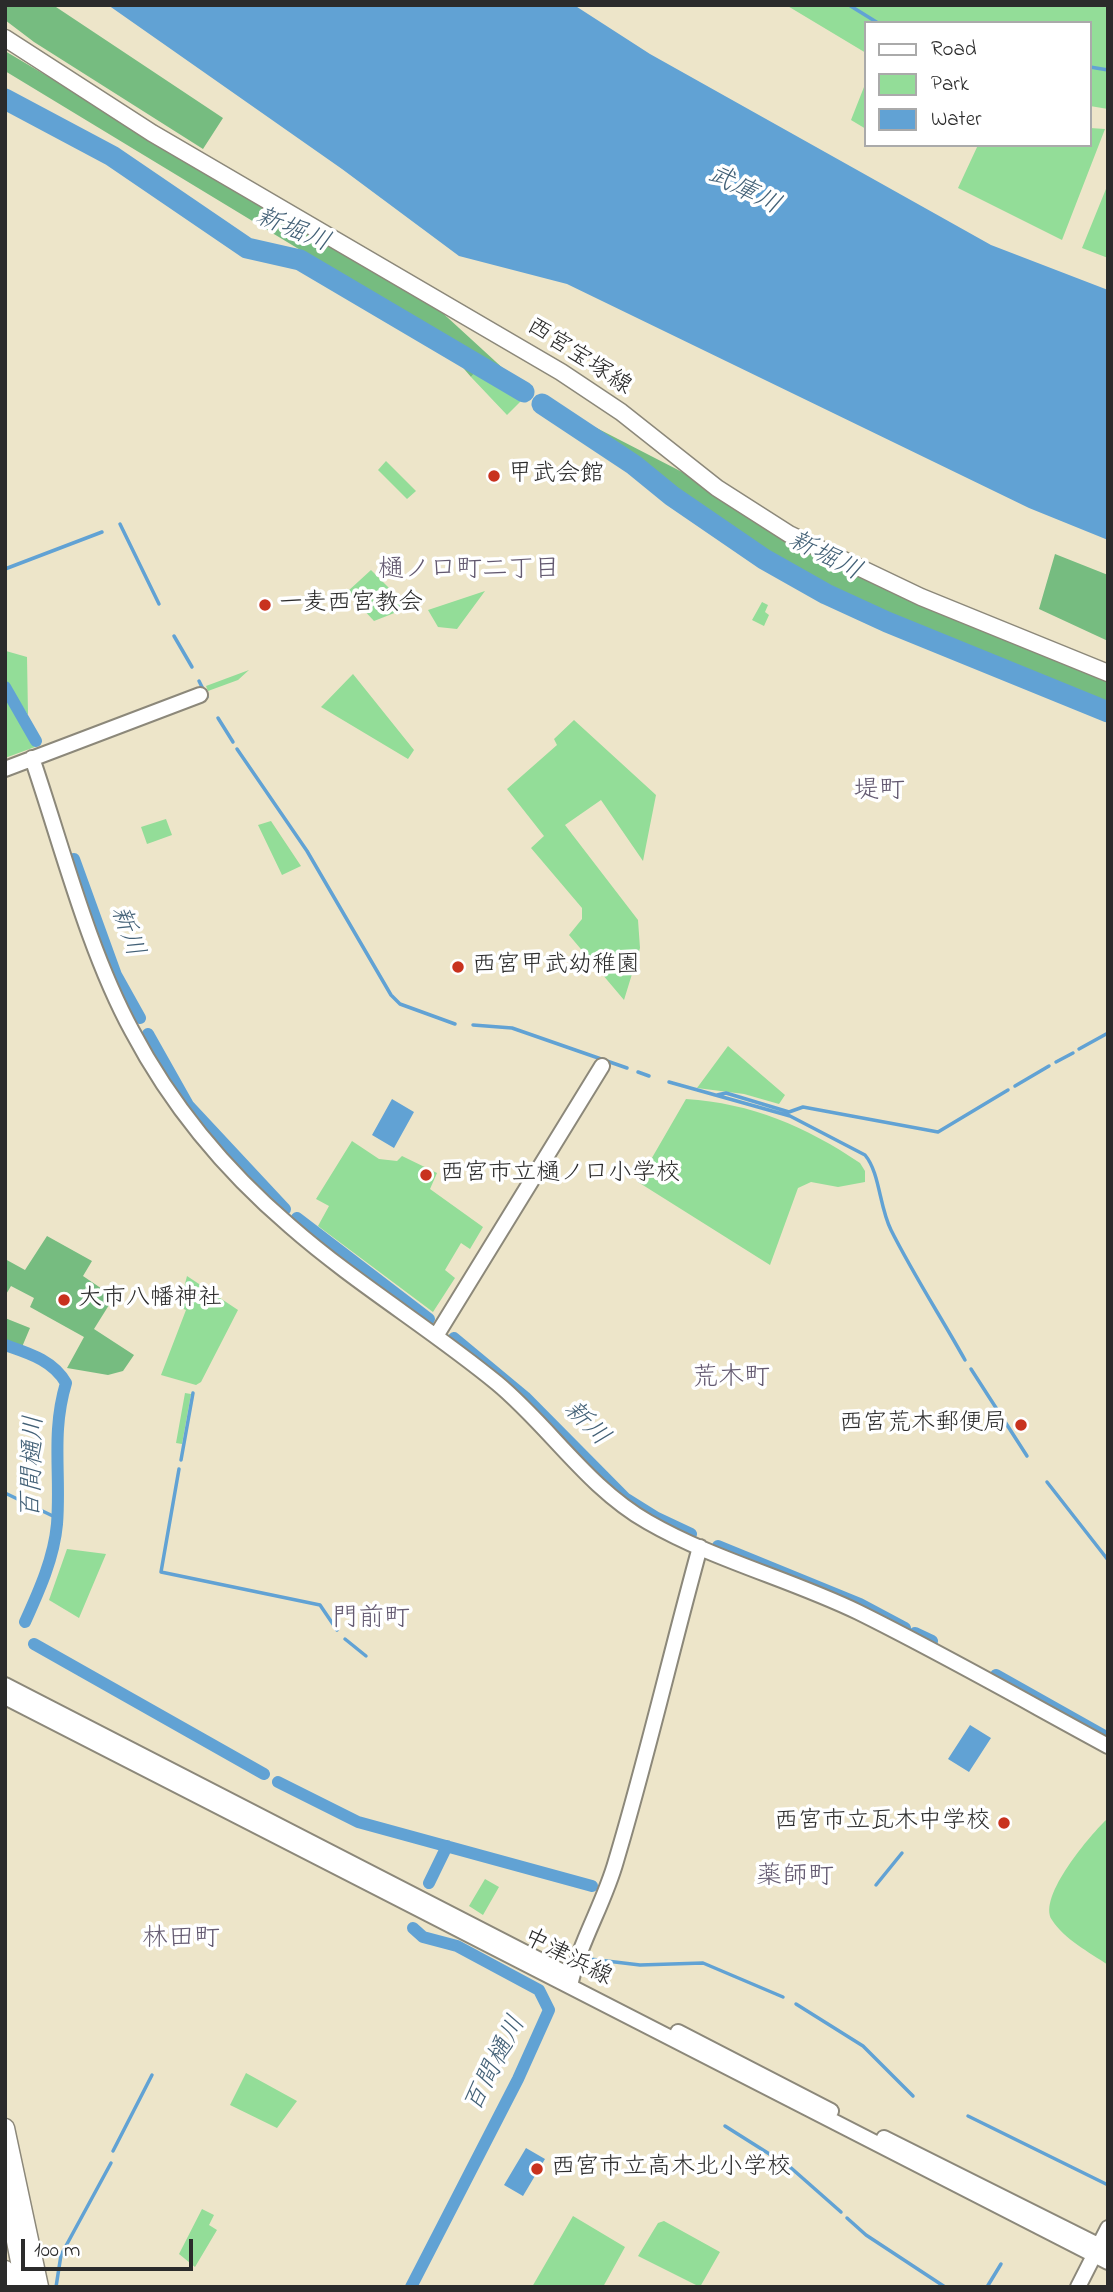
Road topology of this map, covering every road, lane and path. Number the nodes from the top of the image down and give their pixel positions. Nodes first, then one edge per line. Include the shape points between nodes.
1 (5, 31) edge
2 (5, 38) edge
3 (34, 56) junction
4 (1108, 673) edge
5 (200, 695) dead end
6 (32, 758) junction
7 (5, 769) edge
8 (601, 1066) dead end
9 (436, 1336) junction
10 (700, 1547) junction
11 (5, 1685) edge
12 (5, 1697) edge
13 (1108, 1745) edge
14 (571, 1981) junction
15 (5, 2128) edge
16 (5, 2185) edge
17 (1108, 2228) edge
18 (1100, 2250) edge
19 (1108, 2262) edge
20 (5, 2270) edge
21 (9, 2287) edge
22 (25, 2287) edge
23 (39, 2287) edge
24 (1078, 2287) edge

1 - 3 main road, 西宮宝塚線
2 - 3 main road, 西宮宝塚線
3 - 4 main road, 西宮宝塚線 via 176,147 561,372 621,412 717,488 789,534 920,597
5 - 6 street
6 - 7 street
6 - 9 street via 100,958 131,1030 166,1088 232,1170 286,1223
8 - 9 street
9 - 10 street via 518,1401 609,1495 649,1522
10 - 13 street via 857,1612
10 - 14 street via 617,1861
11 - 14 street, 中津浜線
12 - 14 street, 中津浜線
14 - 18 street, 中津浜線
15 - 23 highway
16 - 22 highway
17 - 18 street
18 - 19 street, 中津浜線
18 - 24 street
20 - 21 highway

